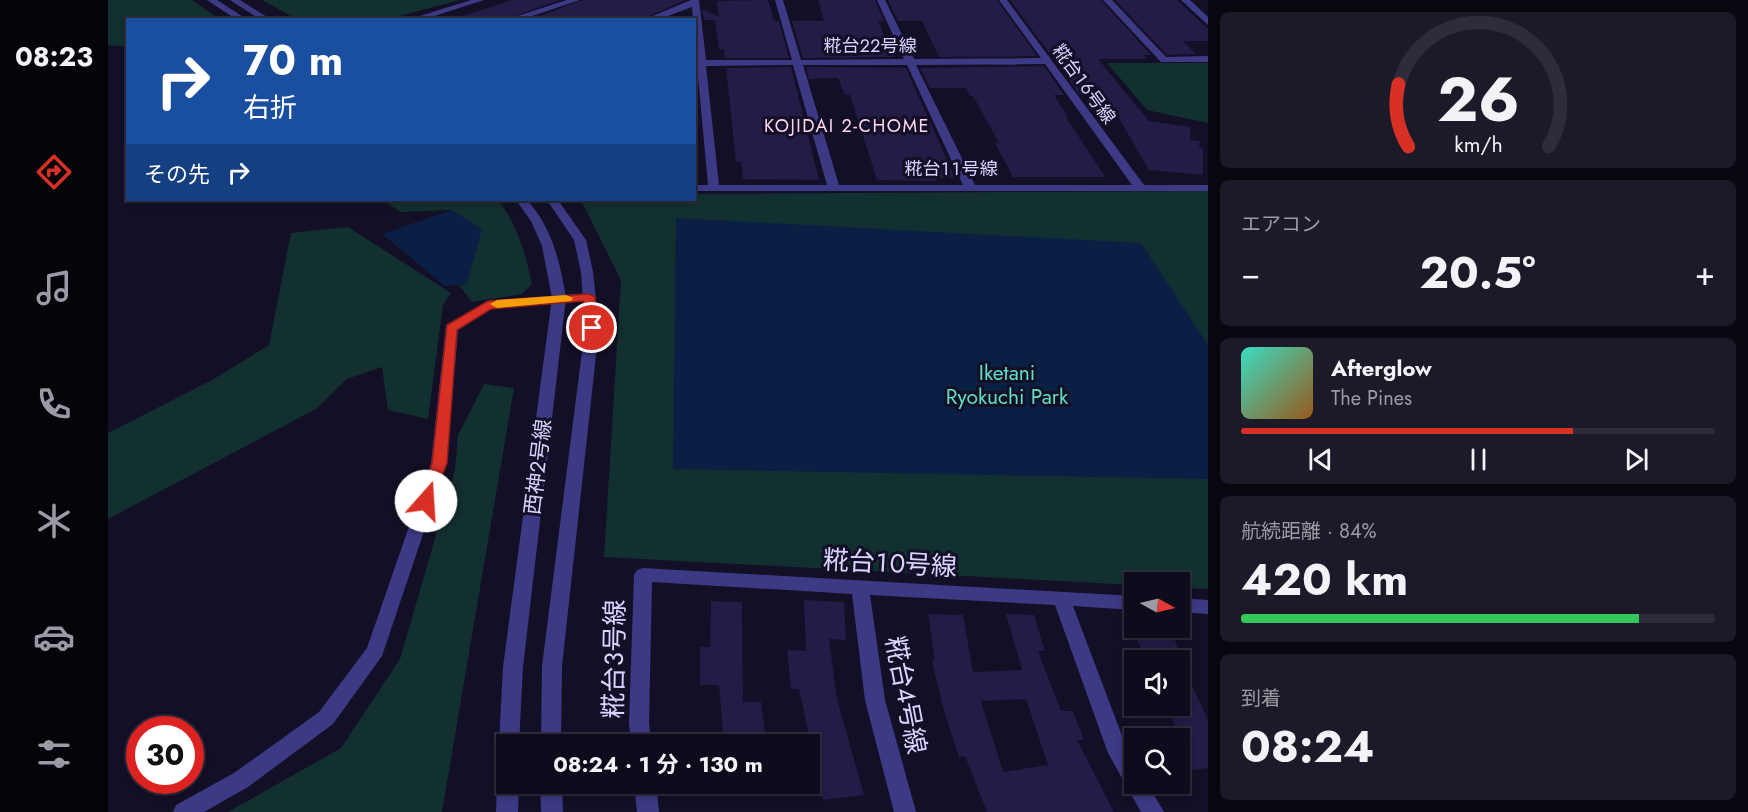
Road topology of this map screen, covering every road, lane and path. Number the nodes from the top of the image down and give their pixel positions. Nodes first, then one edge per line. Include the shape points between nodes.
1 (211, 0) edge
2 (234, 0) edge
3 (480, 0) edge
4 (576, 0) edge
5 (779, 0) edge
6 (881, 0) edge
7 (1003, 0) edge
8 (1107, 0) edge
9 (1185, 0) edge
10 (695, 2) edge
11 (241, 18) edge
12 (265, 18) edge
13 (418, 18) edge
14 (516, 18) edge
15 (652, 18) edge
16 (696, 18) edge
17 (696, 22) edge
18 (1208, 22) edge
19 (1208, 59) edge
20 (1046, 61) junction
21 (798, 62) junction
22 (912, 62) junction
23 (698, 63) edge
24 (696, 131) edge
25 (709, 137) junction
26 (970, 187) junction
27 (696, 188) edge
28 (714, 188) junction
29 (834, 188) junction
30 (1140, 188) junction
31 (1208, 188) edge
32 (522, 201) edge
33 (554, 201) edge
34 (589, 297) junction
35 (560, 298) junction
36 (643, 575) joint
37 (860, 587) junction
38 (1061, 598) junction
39 (1124, 602) edge
40 (1190, 606) edge
41 (1208, 607) edge
42 (510, 734) edge
43 (551, 734) edge
44 (640, 734) edge
45 (1124, 763) edge
46 (508, 794) edge
47 (551, 794) edge
48 (646, 794) edge
49 (1142, 794) edge
50 (184, 812) edge
51 (507, 812) edge
52 (552, 812) edge
53 (648, 812) edge
54 (905, 812) edge
55 (1153, 812) edge

1 - 11 street
2 - 12 street
3 - 13 street
4 - 14 street
5 - 21 street
6 - 22 street
7 - 20 street, 糀台１６号線
8 - 19 street via 1164,60
9 - 18 street
10 - 15 street
10 - 16 street
17 - 23 street
20 - 22 street, 糀台２２号線
20 - 30 street, 糀台１６号線
21 - 22 street, 糀台２２号線
21 - 23 street, 糀台２２号線
21 - 29 street
22 - 26 street
23 - 25 street
24 - 25 street
25 - 28 street
26 - 29 street, 糀台１１号線
26 - 30 street, 糀台１１号線
27 - 28 street, 糀台１１号線
28 - 29 street, 糀台１１号線
30 - 31 street, 糀台１１号線
32 - 35 street, 西神２号線 via 546,241
33 - 34 street, 西神２号線 via 580,240
34 - 35 street
34 - 43 street, 西神２号線 via 592,328 552,666
35 - 42 street, 西神２号線 via 513,667
35 - 50 street via 488,305 451,328 439,463 375,651 326,718 242,780
36 - 37 street, 糀台１０号線
36 - 44 street, 糀台３号線
37 - 38 street, 糀台１０号線
37 - 54 street, 糀台４号線 via 875,700
38 - 39 street, 糀台１０号線
38 - 45 street
40 - 41 street
46 - 51 street
47 - 52 street
48 - 53 street
49 - 55 street

